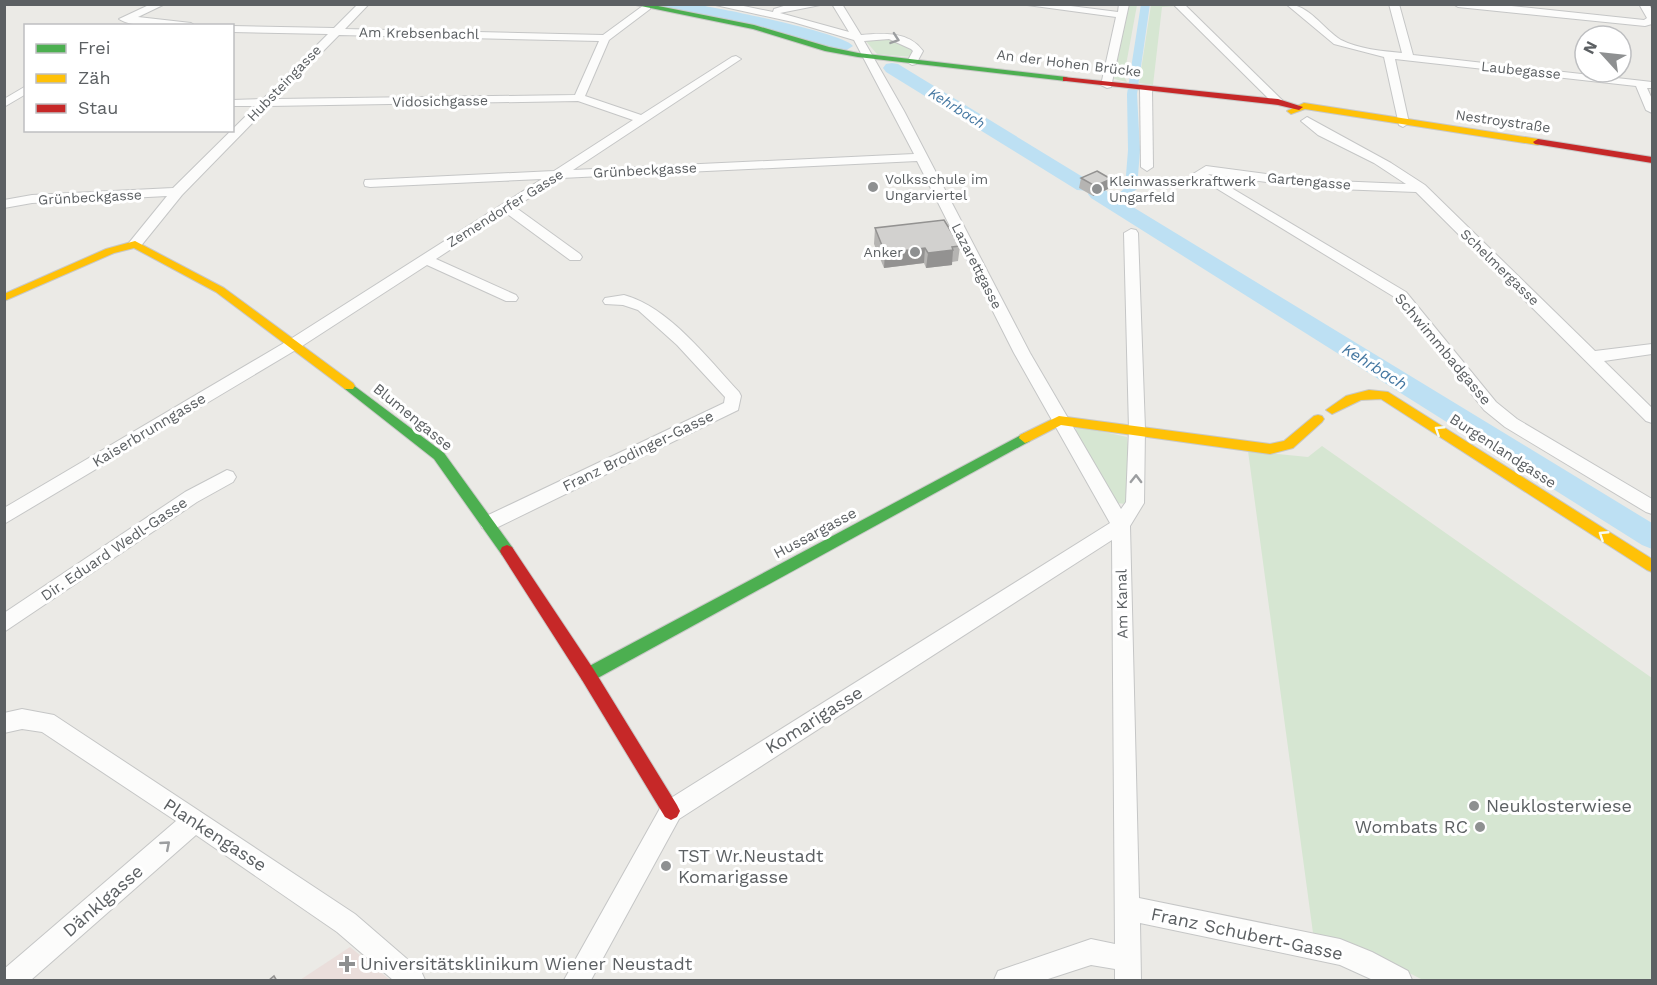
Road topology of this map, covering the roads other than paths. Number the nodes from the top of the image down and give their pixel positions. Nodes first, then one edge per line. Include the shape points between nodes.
1 (160, 4) edge
2 (364, 4) edge
3 (716, 4) edge
4 (820, 4) edge
5 (837, 4) edge
6 (1025, 4) edge
7 (1178, 4) edge
8 (1291, 4) edge
9 (1394, 4) edge
10 (1458, 4) edge
11 (1644, 4) edge
12 (641, 6) edge
13 (1123, 10) edge
14 (773, 15) junction
15 (120, 22) edge
16 (156, 24) edge
17 (234, 28) edge
18 (335, 31) junction
19 (605, 38) junction
20 (857, 38) junction
21 (1389, 55) junction
22 (867, 56) junction
23 (1408, 57) junction
24 (736, 59) dead end
25 (912, 62) junction
26 (1640, 84) junction
27 (1111, 85) junction
28 (1653, 85) edge
29 (1145, 89) junction
30 (23, 92) edge
31 (579, 98) junction
32 (1271, 99) junction
33 (234, 103) edge
34 (4, 104) edge
35 (263, 104) junction
36 (1295, 109) joint
37 (1653, 110) edge
38 (1317, 117) junction
39 (644, 120) junction
40 (1404, 123) junction
41 (920, 157) junction
42 (1653, 160) edge
43 (1147, 167) dead end
44 (560, 174) junction
45 (1199, 174) joint
46 (370, 183) dead end
47 (1420, 188) junction
48 (177, 192) junction
49 (5, 205) edge
50 (508, 208) junction
51 (1131, 232) dead end
52 (135, 244) junction
53 (574, 257) dead end
54 (425, 259) junction
55 (4, 298) edge
56 (511, 298) dead end
57 (610, 301) dead end
58 (294, 344) junction
59 (1653, 349) edge
60 (1592, 357) junction
61 (1332, 410) dead end
62 (1653, 417) edge
63 (1059, 420) junction
64 (1314, 423) dead end
65 (1137, 429) junction
66 (226, 477) dead end
67 (1653, 507) edge
68 (4, 517) edge
69 (489, 523) junction
70 (1121, 525) junction
71 (1653, 566) edge
72 (4, 624) edge
73 (588, 675) junction
74 (4, 723) edge
75 (671, 811) junction
76 (194, 821) junction
77 (1126, 908) junction
78 (1128, 970) edge
79 (12, 981) edge
80 (412, 981) edge
81 (577, 981) edge
82 (1007, 981) edge
83 (1399, 981) edge

1 - 15 street
2 - 18 street, Hubsteingasse
3 - 14 street
4 - 14 street via 785,8
5 - 20 street, Lazarettgasse
6 - 13 street
7 - 32 street
8 - 21 street, Laubegasse via 1338,42
9 - 23 street
10 - 11 street via 1651,21
12 - 19 street
12 - 22 street, An der Hohen Brücke via 754,27
13 - 27 street
14 - 20 street
15 - 16 street
17 - 18 street, Am Krebsenbachl
18 - 19 street, Am Krebsenbachl
18 - 35 street, Hubsteingasse
19 - 31 street
20 - 22 street, Lazarettgasse
20 -> 25 street via 890,36 915,47 918,51
21 - 23 street, Laubegasse
21 - 40 street
22 - 25 street, An der Hohen Brücke
22 - 41 street, Lazarettgasse
23 - 26 street, Laubegasse
24 - 39 street, Zemendorfer Gasse
25 - 27 street, An der Hohen Brücke
26 - 28 street, Laubegasse
26 - 37 street
27 - 29 street, An der Hohen Brücke
29 - 32 street, An der Hohen Brücke
29 - 43 street
30 - 34 street
31 - 35 street, Vidosichgasse
31 - 39 street, Vidosichgasse
32 - 36 street, An der Hohen Brücke
33 - 35 street, Vidosichgasse
35 - 48 street, Hubsteingasse
36 - 38 street, Nestroystraße via 1294,116
38 - 40 street, Nestroystraße via 1348,114
38 - 47 street, Schelmergasse via 1322,133 1393,168
39 - 44 street, Zemendorfer Gasse
40 - 42 street, Nestroystraße
41 - 44 street, Grünbeckgasse
41 - 63 street, Lazarettgasse
44 - 46 street, Grünbeckgasse
44 - 50 street, Zemendorfer Gasse
45 - 47 street, Gartengasse via 1206,170 1311,184
45 - 67 street, Schwimmbadgasse via 1401,296 1490,406 1511,423
47 - 60 street, Schelmergasse
48 - 49 street, Grünbeckgasse via 32,199
48 - 52 street, Hubsteingasse
50 - 53 street
50 - 54 street, Zemendorfer Gasse
51 - 65 street, Am Kanal
52 - 55 street via 110,251
52 - 58 street, Blumengasse via 220,290
54 - 56 street, Zemendorfer Gasse
54 - 58 street, Zemendorfer Gasse
57 - 69 street, Franz Brodinger-Gasse via 624,300 643,307 682,341 733,396 732,406
58 - 68 street, Kaiserbrunngasse
58 - 69 street, Blumengasse via 439,456
59 - 60 street
60 - 62 street, Schelmergasse
71 -> 61 street, Burgenlandgasse via 1384,395 1358,393
63 - 65 street
63 - 70 street, Lazarettgasse
63 - 73 street, Hussargasse
64 - 65 street via 1288,445 1270,449
70 -> 65 street, Am Kanal via 1135,503
66 - 72 street, Dir. Eduard Wedl-Gasse via 191,496
69 - 73 street, Blumengasse
70 - 75 street, Komarigasse
70 - 77 street, Am Kanal
73 - 75 street, Blumengasse
74 - 76 street, Plankengasse via 22,718 46,722
75 - 81 street, Komarigasse
79 -> 76 street, Dänklgasse
76 - 80 street, Plankengasse via 346,924
77 - 78 street, Am Kanal
77 - 83 street, Franz Schubert-Gasse via 1340,952
78 - 82 street via 1091,952

